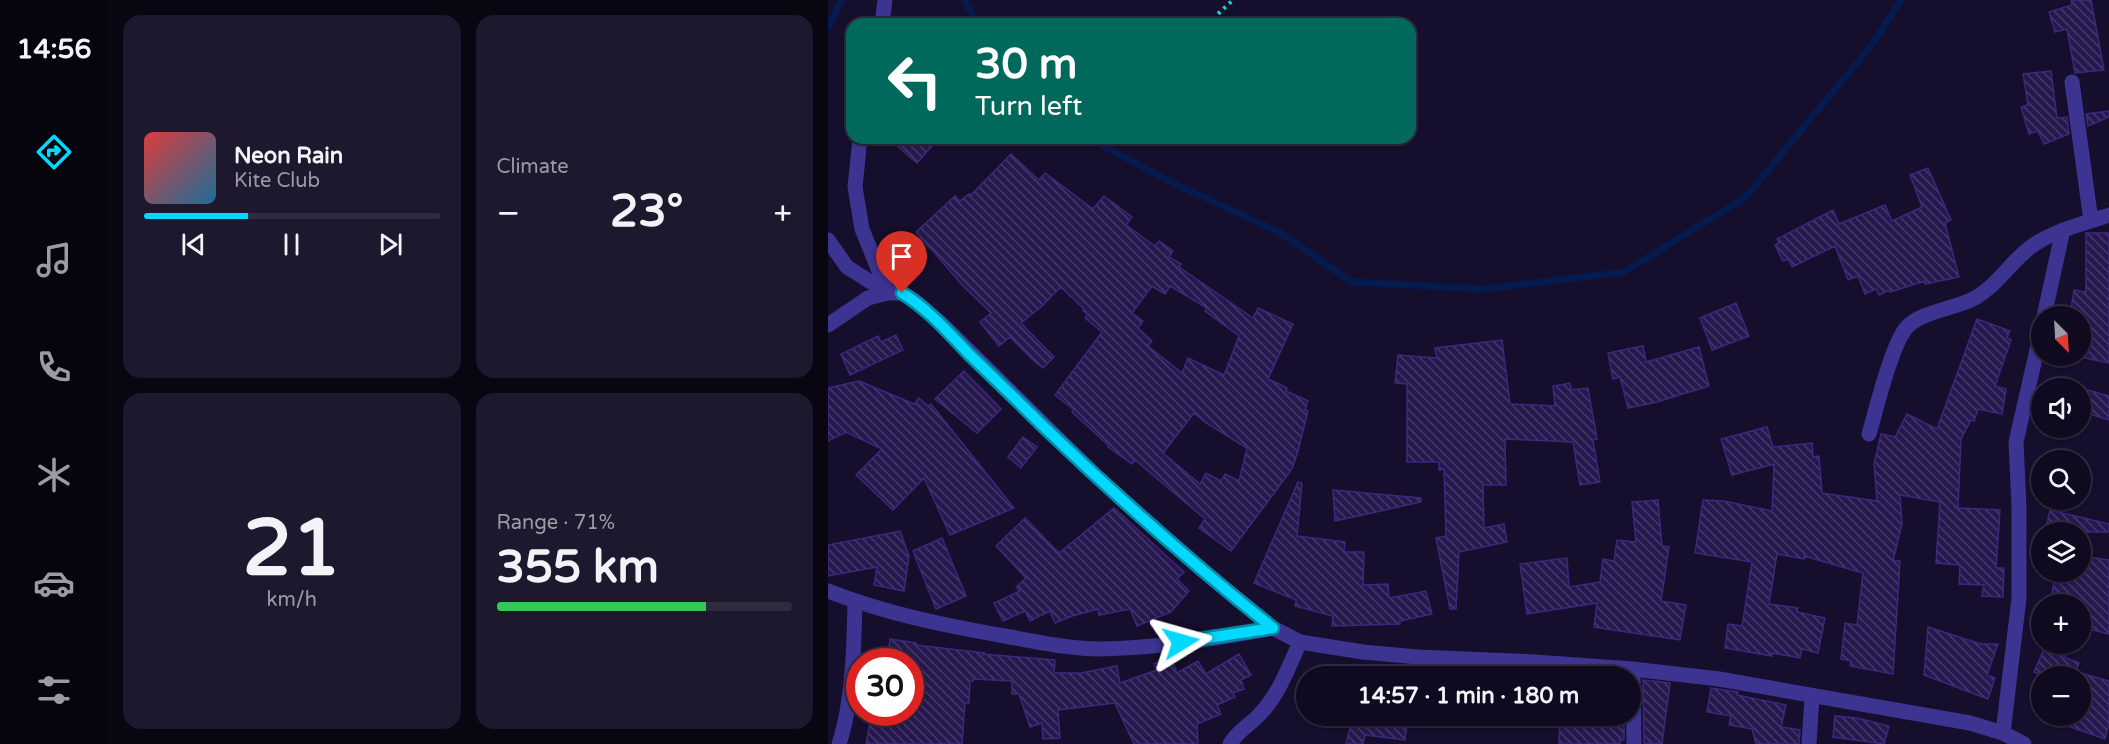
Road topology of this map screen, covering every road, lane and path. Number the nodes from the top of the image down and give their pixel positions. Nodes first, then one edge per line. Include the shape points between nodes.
1 (885, 0) edge
2 (1233, 0) edge
3 (883, 18) edge
4 (1214, 18) edge
5 (2072, 82) dead end
6 (859, 144) edge
7 (2109, 215) edge
8 (2091, 221) junction
9 (2063, 230) junction
10 (828, 240) edge
11 (888, 293) junction
12 (2046, 306) edge
13 (828, 325) edge
14 (2033, 366) edge
15 (1869, 434) dead end
16 (828, 591) edge
17 (855, 602) junction
18 (1273, 628) junction
19 (1300, 642) junction
20 (1591, 666) edge
21 (1641, 670) edge
22 (1812, 697) junction
23 (1634, 726) edge
24 (2003, 732) junction
25 (839, 744) edge
26 (1230, 744) edge
27 (1634, 744) edge
28 (1809, 744) edge
29 (2024, 744) edge

1 - 3 street
2 - 4 path
5 - 8 street
6 - 11 street via 855,187 862,229
7 - 8 street
8 - 9 street
9 - 12 street
9 - 15 street via 2031,246 1987,291 1920,318 1906,328
10 - 11 street via 847,267
11 - 13 street via 868,298
11 - 18 street via 902,293 944,326 1096,477
14 - 24 street via 2016,442 2019,598
16 - 17 street
17 - 18 street via 948,627 1098,649
17 - 25 street via 845,725
18 - 19 street
19 - 20 street via 1418,657
19 - 26 street via 1275,694
21 - 22 street via 1719,679
22 - 24 street
22 - 28 street
23 - 27 street
24 - 29 street

